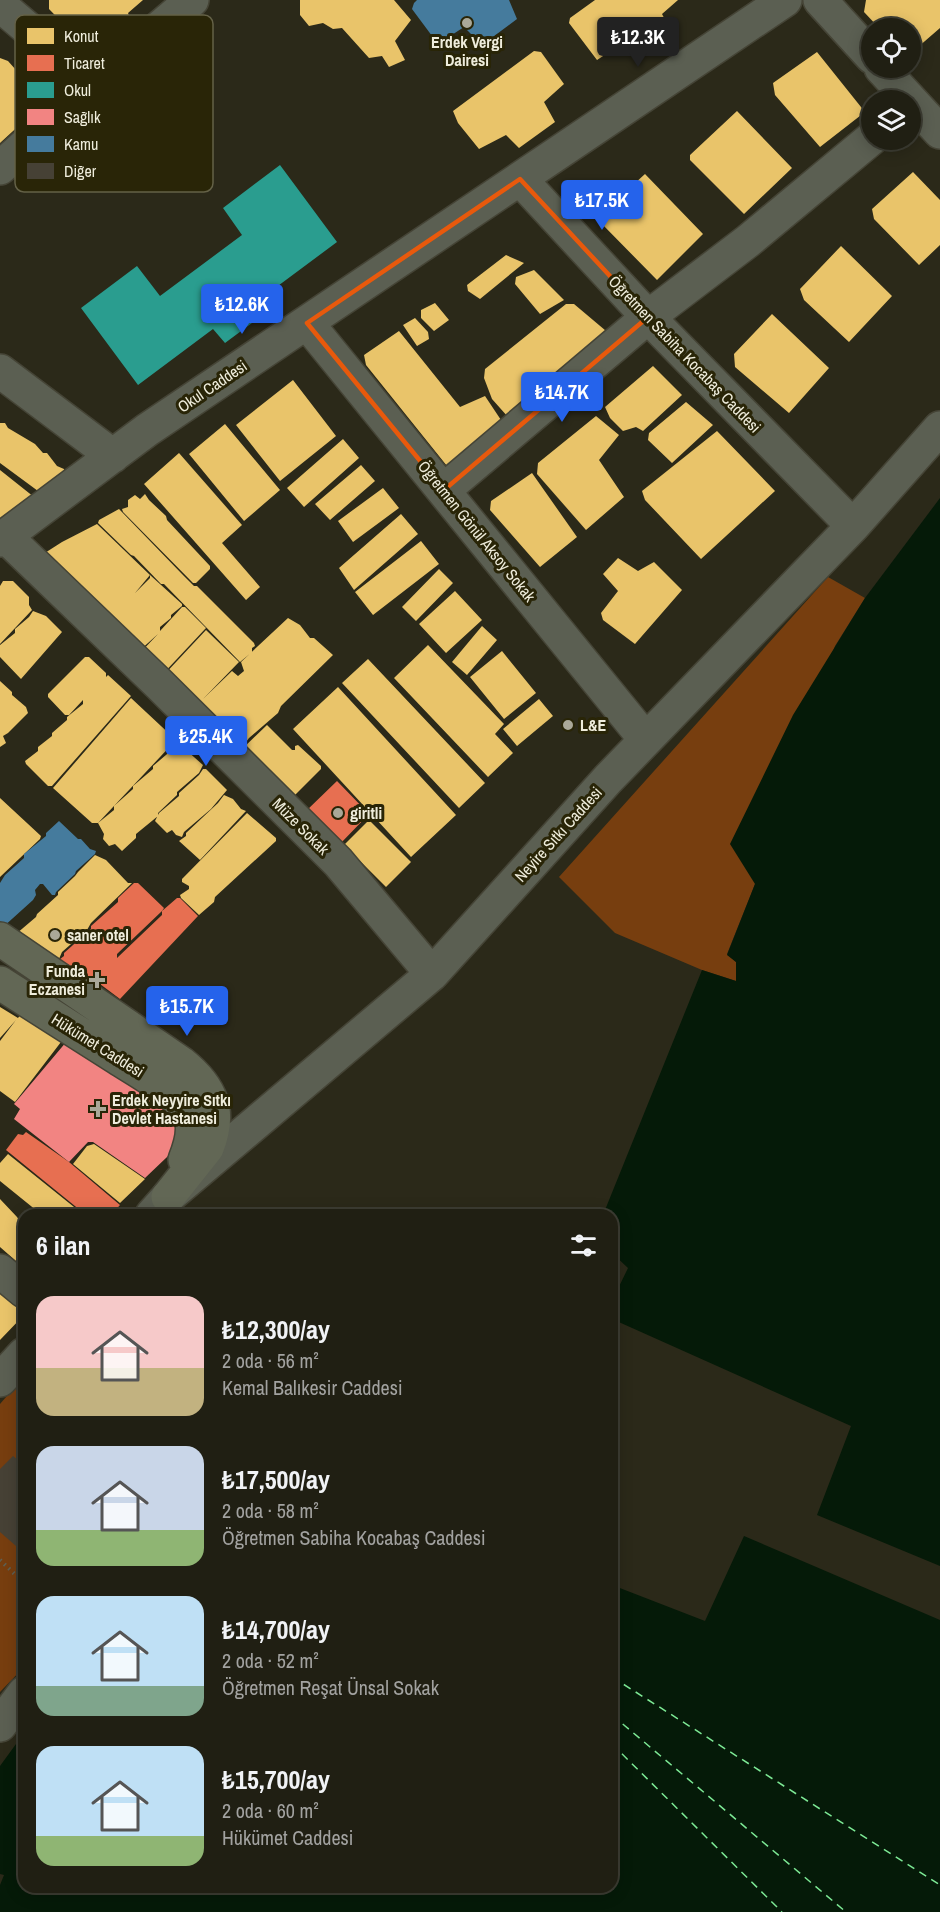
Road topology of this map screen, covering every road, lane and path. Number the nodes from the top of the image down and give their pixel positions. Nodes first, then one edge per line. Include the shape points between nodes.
1 (192, 0) edge
2 (785, 0) edge
3 (820, 0) edge
4 (0, 5) edge
5 (747, 11) edge
6 (174, 15) edge
7 (15, 18) edge
8 (861, 45) edge
9 (890, 78) edge
10 (900, 90) edge
11 (921, 112) edge
12 (940, 132) edge
13 (861, 147) edge
14 (15, 154) edge
15 (0, 168) edge
16 (520, 179) junction
17 (648, 317) junction
18 (307, 323) junction
19 (0, 371) edge
20 (940, 428) edge
21 (112, 456) junction
22 (444, 490) junction
23 (853, 526) junction
24 (2, 538) edge
25 (646, 740) junction
26 (2, 944) edge
27 (432, 974) junction
28 (0, 983) edge
29 (163, 1209) edge
30 (0, 1271) edge
31 (18, 1286) edge
32 (18, 1360) edge
33 (0, 1380) edge
34 (0, 1560) edge
35 (18, 1577) edge
36 (18, 1701) edge
37 (0, 1725) edge

1 - 6 street
2 - 5 street, Okul Caddesi
3 - 8 street
4 - 7 street
5 - 16 street, Okul Caddesi
9 - 10 street
11 - 12 street
13 - 17 street
14 - 15 street
16 - 17 street, Öğretmen Sabiha Kocabaş Caddesi
16 - 18 street, Okul Caddesi
17 - 22 street
17 - 23 street, Öğretmen Sabiha Kocabaş Caddesi
18 - 21 street, Okul Caddesi
18 - 22 street, Öğretmen Gönül Aksoy Sokak
19 - 21 street
20 - 23 street, Neyire Sıtkı Caddesi
21 - 24 street, Okul Caddesi
22 - 25 street, Öğretmen Gönül Aksoy Sokak
23 - 25 street, Neyire Sıtkı Caddesi
24 - 27 street, Müze Sokak via 159,684 338,862
25 - 27 street, Neyire Sıtkı Caddesi
26 - 29 main road, Hükümet Caddesi via 181,1063 204,1084 214,1112 211,1139
27 - 29 street, Neyire Sıtkı Caddesi
28 - 29 main road, Hükümet Caddesi via 153,1080 187,1109 191,1145
30 - 31 street
32 - 33 street
34 - 35 path
36 - 37 street

